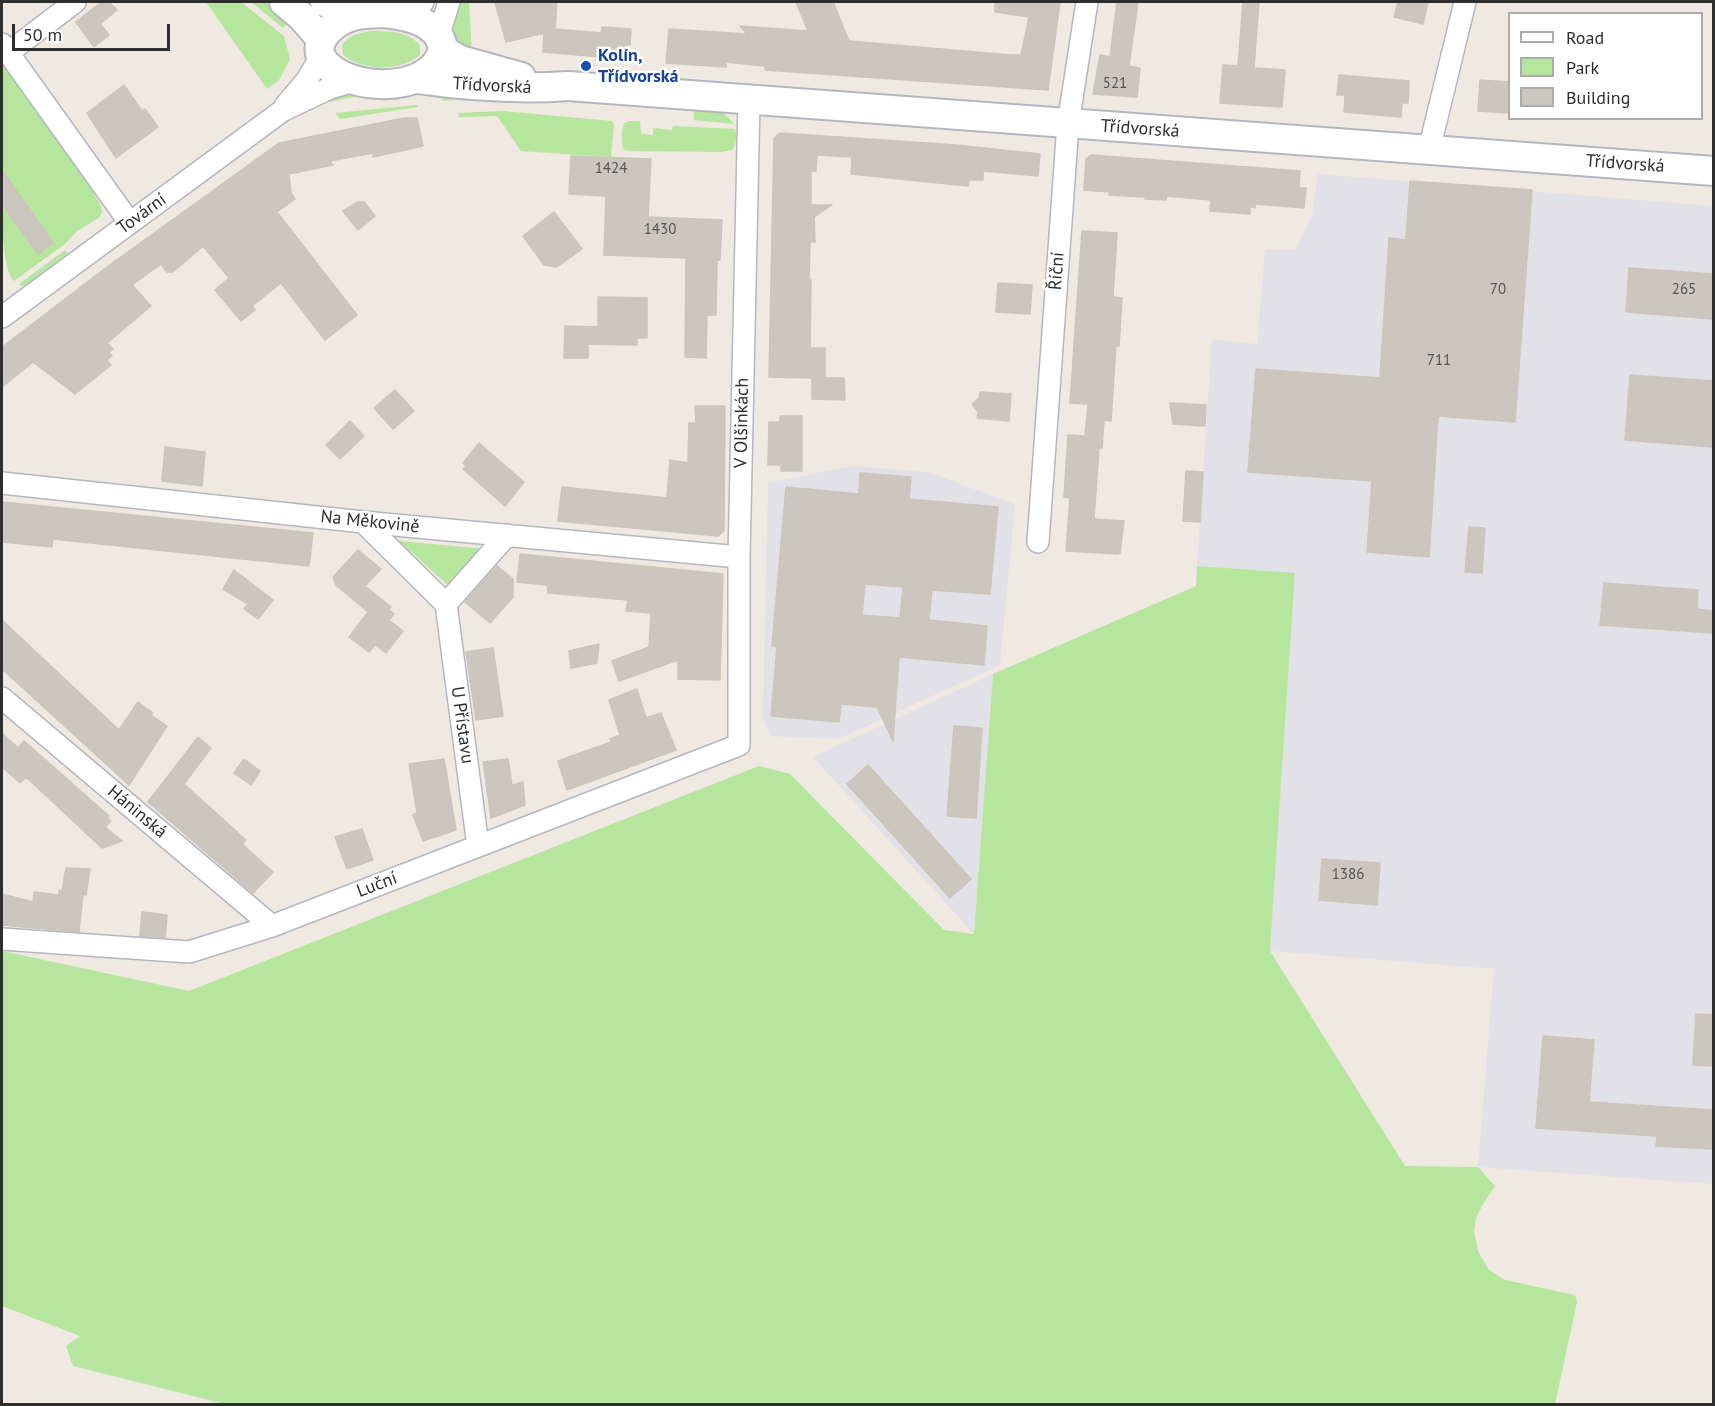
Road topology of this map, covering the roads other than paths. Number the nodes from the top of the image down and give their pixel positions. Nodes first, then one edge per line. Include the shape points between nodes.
1 (75, 2) edge
2 (284, 2) edge
3 (325, 2) edge
4 (449, 2) edge
5 (1086, 2) edge
6 (1465, 2) edge
7 (410, 8) edge
8 (361, 14) junction
9 (441, 42) junction
10 (5, 48) edge
11 (321, 48) junction
12 (416, 79) junction
13 (355, 81) junction
14 (568, 86) junction
15 (749, 101) junction
16 (282, 111) junction
17 (1068, 124) junction
18 (1429, 150) junction
19 (1713, 171) edge
20 (130, 223) junction
21 (2, 317) edge
22 (2, 483) edge
23 (363, 522) junction
24 (507, 535) junction
25 (1038, 542) dead end
26 (739, 557) junction
27 (446, 604) junction
28 (2, 698) edge
29 (739, 745) joint
30 (478, 846) junction
31 (272, 926) junction
32 (2, 939) edge

1 - 10 street
2 - 11 main road via 302,17
3 - 8 main road
4 - 9 street
5 - 17 street, Říční
6 - 18 street
7 - 8 main road
7 - 9 main road
8 - 11 main road via 329,30
9 - 12 main road via 434,66
9 - 14 main road, Třídvorská via 460,60
10 - 20 street
11 - 13 main road via 326,64
11 - 16 street, Tovární via 307,80
12 - 13 main road via 390,84
12 - 14 main road, Třídvorská via 472,87
13 - 16 street, Tovární via 330,88
14 - 15 main road, Třídvorská
15 - 17 main road, Třídvorská
15 - 26 street, V Olšinkách
16 - 20 street, Tovární
17 - 18 main road, Třídvorská
17 - 25 street, Říční
18 - 19 main road, Třídvorská
20 - 21 street, Tovární
22 - 23 street, Na Měkovině
23 - 24 street, Na Měkovině
23 - 27 street
24 - 26 street, Na Měkovině
24 - 27 street
26 - 29 street, V Olšinkách
27 - 30 street, U Přístavu
28 - 31 street, Háninská
29 - 30 street, Luční
30 - 31 street, Luční
31 - 32 street, Luční via 189,952

